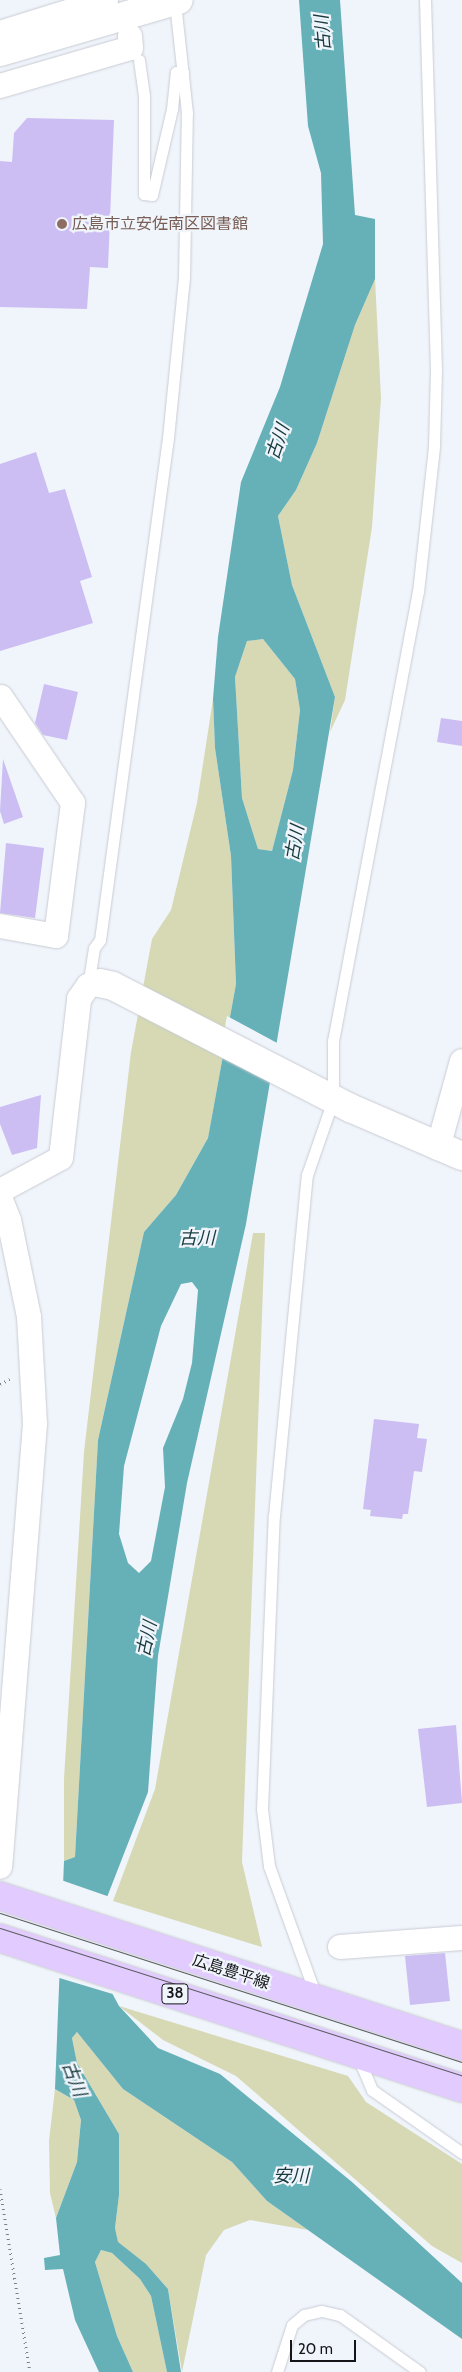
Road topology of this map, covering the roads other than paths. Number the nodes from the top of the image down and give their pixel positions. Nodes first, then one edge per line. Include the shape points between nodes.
1 (176, 0) edge
2 (425, 0) edge
3 (120, 1) edge
4 (64, 6) edge
5 (0, 33) edge
6 (130, 36) dead end
7 (0, 52) edge
8 (139, 60) dead end
9 (183, 72) junction
10 (0, 86) edge
11 (1, 697) edge
12 (0, 926) edge
13 (100, 985) junction
14 (462, 1061) edge
15 (327, 1096) junction
16 (450, 1152) edge
17 (0, 1191) edge
18 (0, 1197) edge
19 (0, 1866) edge
20 (12, 1900) edge
21 (462, 1938) edge
22 (11, 1941) edge
23 (340, 1947) dead end
24 (306, 1996) junction
25 (462, 2046) edge
26 (357, 2052) junction
27 (462, 2088) edge
28 (462, 2153) edge
29 (277, 2372) edge
30 (420, 2372) edge

1 - 7 street
1 - 9 lane
2 - 15 lane via 436,370 434,446 418,592 333,1041
3 - 4 street
4 - 5 street
6 - 10 street via 131,48
8 - 9 lane via 144,96 144,194 152,195 172,109 176,72
9 - 13 lane via 187,113 184,278 168,438 100,940 94,948
11 - 12 street via 73,803 56,936
13 - 15 street
13 - 17 street via 79,999 61,1158
14 - 16 street
15 - 16 street
15 - 24 lane via 306,1175 274,1516 262,1809 269,1866
18 - 19 street via 9,1220 29,1317 35,1424
20 - 24 main road, 広島豊平線 / 38
21 - 23 street
22 - 26 main road, 38
24 - 25 main road, 広島豊平線 / 38
26 - 27 main road, 38
26 - 28 lane via 372,2090
29 - 30 lane via 292,2325 304,2315 322,2310 340,2315

